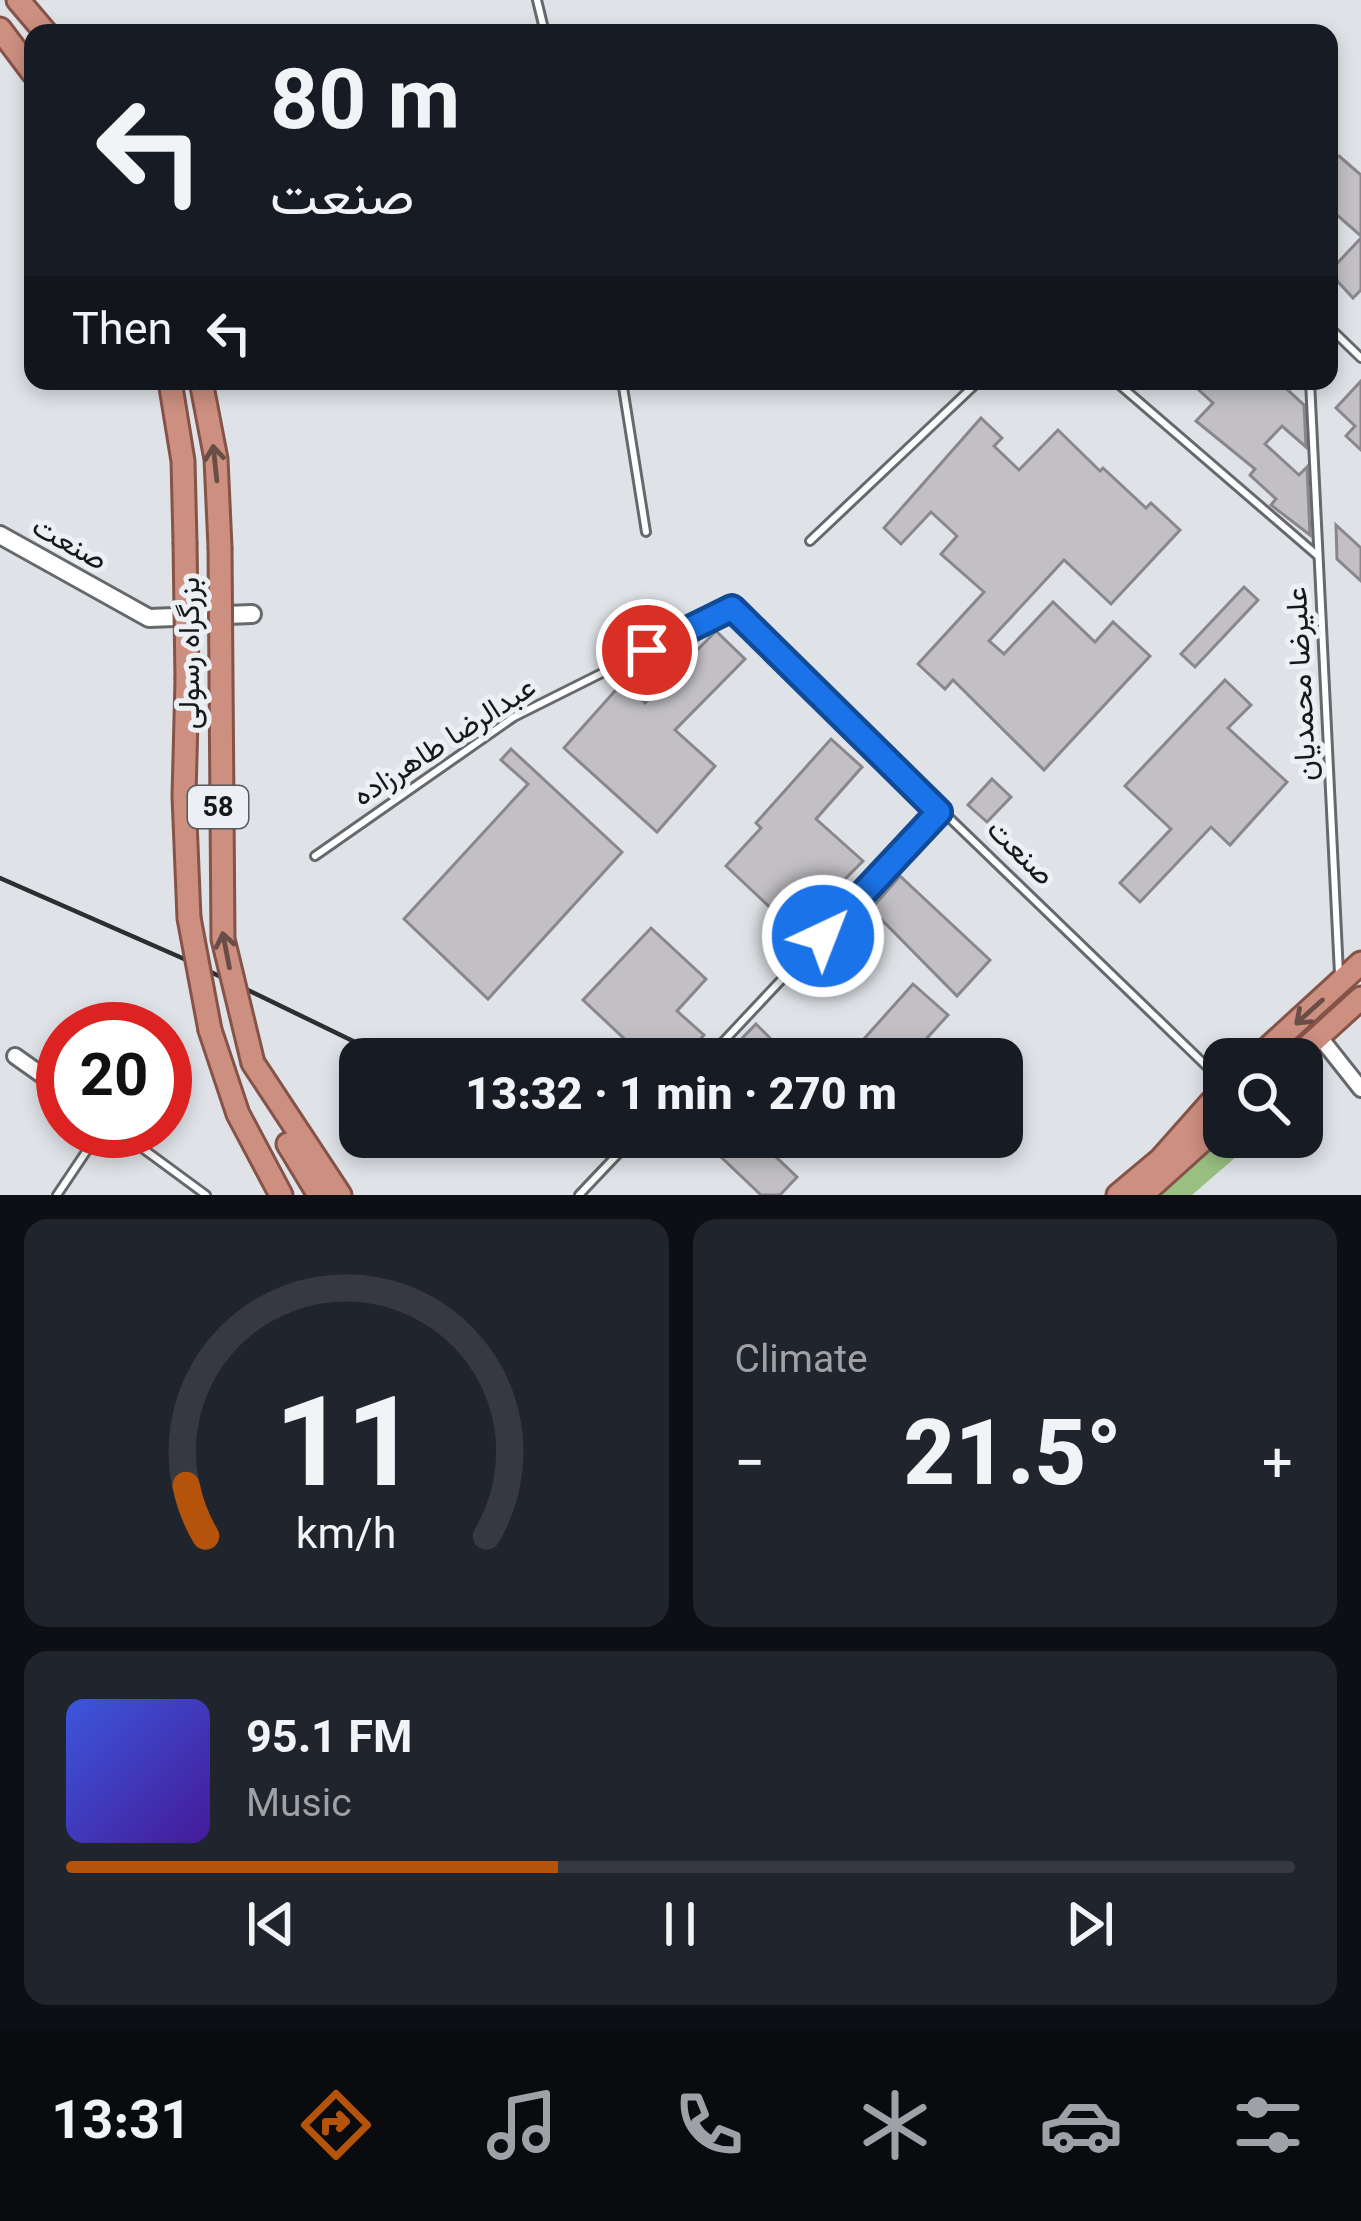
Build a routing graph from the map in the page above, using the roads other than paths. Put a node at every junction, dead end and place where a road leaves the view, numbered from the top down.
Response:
1 (18, 0) edge
2 (38, 24) edge
3 (0, 29) edge
4 (24, 61) edge
5 (1338, 336) edge
6 (1361, 358) edge
7 (171, 390) edge
8 (203, 390) edge
9 (623, 390) edge
10 (969, 390) edge
11 (1125, 390) edge
12 (1310, 390) edge
13 (646, 532) dead end
14 (0, 535) edge
15 (810, 541) dead end
16 (1318, 556) junction
17 (732, 608) joint
18 (252, 614) dead end
19 (939, 812) junction
20 (315, 856) dead end
21 (1361, 963) edge
22 (1340, 984) junction
23 (1361, 998) edge
24 (1319, 1036) joint
25 (727, 1038) edge
26 (1280, 1038) edge
27 (15, 1056) dead end
28 (253, 1064) junction
29 (1203, 1065) edge
30 (36, 1071) edge
31 (1361, 1089) edge
32 (1203, 1113) edge
33 (238, 1114) junction
34 (1203, 1139) edge
35 (82, 1158) edge
36 (156, 1158) edge
37 (614, 1158) edge
38 (1152, 1182) edge
39 (57, 1195) edge
40 (206, 1195) edge
41 (266, 1195) edge
42 (280, 1195) edge
43 (319, 1195) edge
44 (340, 1195) edge
45 (579, 1195) edge
46 (1105, 1195) edge
47 (1118, 1195) edge

1 - 2 highway
3 - 4 highway
5 - 6 lane
7 - 33 highway, بزرگراه رسولی / 58, bridge
28 -> 8 highway, بزرگراه رسولی / 58, bridge
9 - 13 lane
10 - 15 lane
11 - 16 lane
12 - 16 lane, علیرضا محمدیان
14 - 18 street, صنعت
16 - 22 lane, علیرضا محمدیان
17 - 19 lane, صنعت
17 - 20 lane, عبدالرضا طاهرزاده
19 - 25 lane
19 - 29 lane, صنعت
21 - 22 highway
22 -> 26 highway
23 - 24 highway
24 - 31 street
27 - 30 street
28 - 43 highway, بزرگراه رسولی / 58
28 - 44 highway
32 - 38 highway
33 - 41 highway
33 - 42 highway, بزرگراه رسولی / 58
34 - 38 highway
35 - 39 lane
36 - 40 lane
37 - 45 lane
38 - 46 highway
38 - 47 highway

